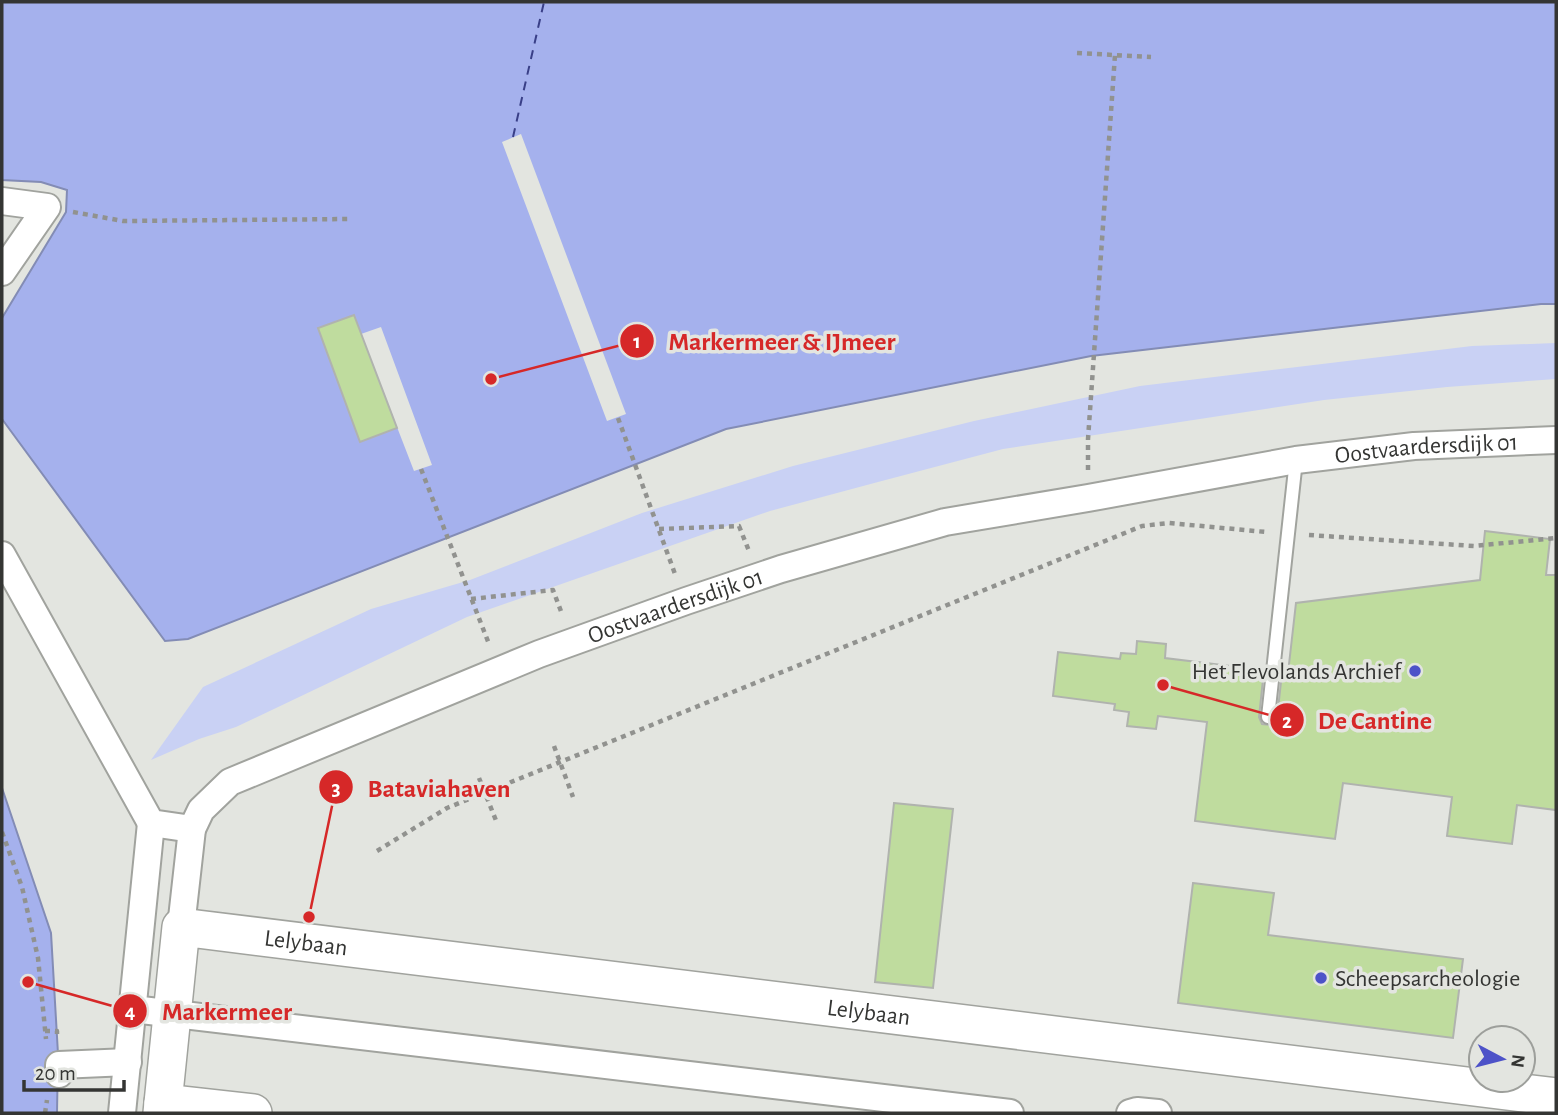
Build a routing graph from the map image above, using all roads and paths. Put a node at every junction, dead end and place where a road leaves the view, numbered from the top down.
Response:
1 (1077, 52) dead end
2 (1115, 55) junction
3 (1151, 57) dead end
4 (2, 201) edge
5 (47, 207) junction
6 (351, 219) dead end
7 (2, 272) edge
8 (618, 418) dead end
9 (1088, 439) dead end
10 (1556, 440) edge
11 (1296, 460) junction
12 (421, 469) dead end
13 (659, 529) junction
14 (1288, 534) junction
15 (1556, 538) edge
16 (667, 553) dead end
17 (2, 555) edge
18 (760, 576) junction
19 (471, 599) junction
20 (480, 622) dead end
21 (573, 642) junction
22 (1268, 717) dead end
23 (554, 746) dead end
24 (560, 762) junction
25 (479, 778) dead end
26 (484, 793) junction
27 (573, 797) dead end
28 (152, 823) junction
29 (497, 823) dead end
30 (192, 829) junction
31 (2, 832) edge
32 (377, 850) dead end
33 (181, 928) junction
34 (133, 1009) junction
35 (172, 1012) junction
36 (53, 1057) junction
37 (128, 1062) junction
38 (1556, 1097) edge
39 (162, 1108) edge
40 (45, 1113) edge
41 (122, 1113) edge
42 (253, 1113) edge
43 (1010, 1113) edge
44 (1130, 1113) edge
45 (1158, 1113) edge

1 - 2 path
2 - 3 path
2 - 9 path
4 - 5 street
5 - 6 path
5 - 7 street
8 - 13 path
10 - 11 street, Oostvaardersdijk 01
11 - 14 lane
11 - 18 street, Oostvaardersdijk 01
12 - 19 path
13 - 16 path
13 - 18 path
14 - 15 path
14 - 22 lane
14 - 24 path
17 - 28 street
18 - 21 street, Oostvaardersdijk 01
19 - 20 path
19 - 21 path
21 - 30 street, Oostvaardersdijk 01
23 - 24 path
24 - 26 path
24 - 27 path
25 - 26 path
26 - 29 path
26 - 32 path
28 - 30 street
28 - 34 street
30 - 33 street, Oostvaardersdijk 01
31 - 36 path
33 - 35 street
33 - 38 street, Lelybaan
34 - 35 street
34 - 37 street
35 - 39 street
35 - 43 street
36 - 37 street
36 - 40 path
37 - 41 street
39 - 42 street
44 - 45 street

